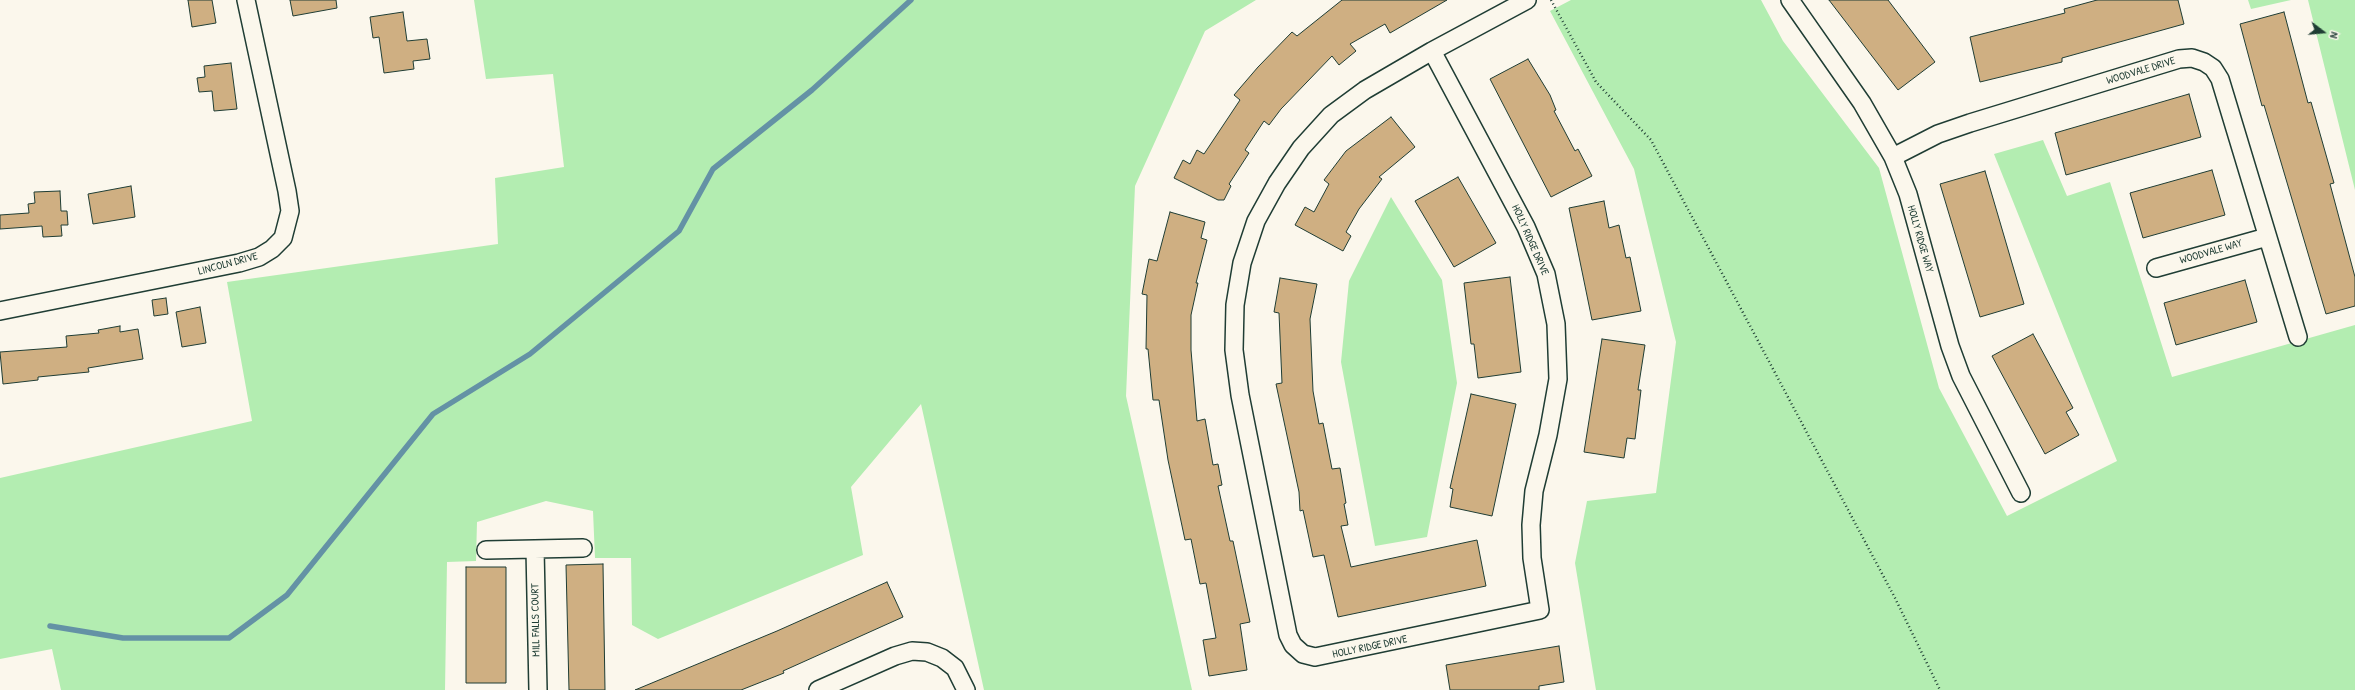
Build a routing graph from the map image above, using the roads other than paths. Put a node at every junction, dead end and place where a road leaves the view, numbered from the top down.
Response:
1 (246, 0) edge
2 (1527, 0) edge
3 (1790, 0) edge
4 (1432, 51) junction
5 (1893, 157) junction
6 (2267, 237) junction
7 (2156, 268) dead end
8 (0, 311) edge
9 (2298, 337) dead end
10 (2021, 493) dead end
11 (583, 548) dead end
12 (535, 549) junction
13 (486, 550) dead end
14 (538, 690) edge
15 (818, 690) edge
16 (966, 690) edge

1 - 8 street, LINCOLN DRIVE
2 - 4 street, HOLLY RIDGE DRIVE
3 - 5 street, HOLLY RIDGE WAY
4 - 4 street, HOLLY RIDGE DRIVE
5 - 6 street, WOODVALE DRIVE
5 - 10 street, HOLLY RIDGE WAY
6 - 7 street, WOODVALE WAY
6 - 9 street, WOODVALE DRIVE
11 - 12 street
12 - 13 street
12 - 14 street, MILL FALLS COURT
15 - 16 street

